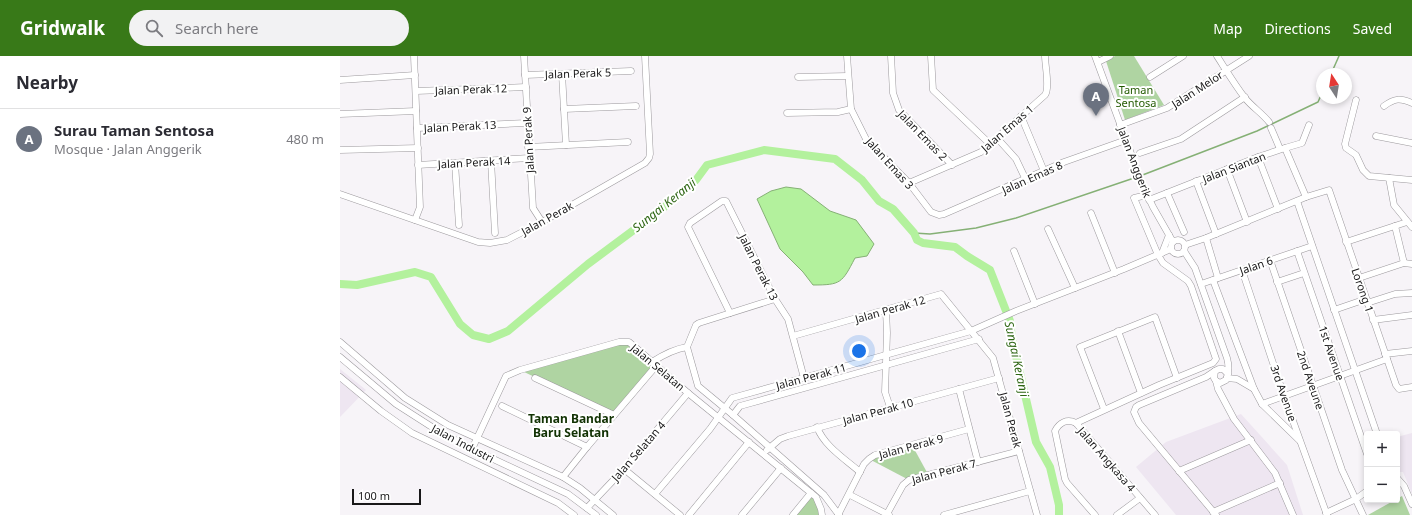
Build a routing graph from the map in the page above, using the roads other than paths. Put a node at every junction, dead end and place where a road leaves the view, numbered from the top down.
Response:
1 (414, 56) edge
2 (524, 56) edge
3 (645, 56) edge
4 (847, 56) edge
5 (891, 56) edge
6 (931, 56) edge
7 (1045, 56) edge
8 (1109, 56) edge
9 (1183, 56) edge
10 (1218, 56) edge
11 (1249, 56) edge
12 (1096, 59) edge
13 (1226, 70) junction
14 (631, 71) dead end
15 (562, 74) junction
16 (415, 75) junction
17 (525, 75) junction
18 (848, 76) junction
19 (798, 77) dead end
20 (1150, 77) dead end
21 (340, 80) edge
22 (526, 87) junction
23 (416, 91) junction
24 (1245, 97) junction
25 (1356, 100) dead end
26 (1412, 103) edge
27 (636, 106) dead end
28 (1384, 106) dead end
29 (564, 109) junction
30 (851, 109) junction
31 (416, 111) junction
32 (787, 113) dead end
33 (340, 114) edge
34 (1021, 116) junction
35 (527, 123) junction
36 (1120, 125) junction
37 (1309, 125) dead end
38 (417, 128) junction
39 (1376, 136) dead end
40 (997, 138) junction
41 (1126, 140) junction
42 (628, 142) dead end
43 (1412, 143) edge
44 (990, 144) junction
45 (566, 145) junction
46 (528, 147) junction
47 (418, 148) junction
48 (1283, 148) junction
49 (340, 150) edge
50 (1140, 153) dead end
51 (1258, 157) junction
52 (529, 158) junction
53 (491, 161) junction
54 (455, 163) junction
55 (418, 165) junction
56 (952, 165) junction
57 (1228, 169) junction
58 (1044, 171) junction
59 (1389, 178) junction
60 (1026, 180) junction
61 (1412, 180) edge
62 (1196, 181) junction
63 (909, 183) junction
64 (1167, 193) junction
65 (340, 194) edge
66 (1148, 197) junction
67 (1306, 197) junction
68 (1297, 201) junction
69 (1278, 209) junction
70 (1091, 213) dead end
71 (939, 215) joint
72 (414, 220) junction
73 (542, 222) junction
74 (1248, 222) junction
75 (1407, 222) junction
76 (459, 225) dead end
77 (1395, 226) junction
78 (1412, 227) edge
79 (1048, 229) dead end
80 (1184, 232) dead end
81 (495, 233) dead end
82 (1216, 234) junction
83 (1169, 235) junction
84 (1206, 238) junction
85 (1173, 242) junction
86 (1346, 242) junction
87 (1312, 246) junction
88 (1184, 248) junction
89 (1171, 249) junction
90 (1014, 251) dead end
91 (1297, 251) junction
92 (1160, 254) junction
93 (1270, 260) junction
94 (1404, 263) junction
95 (1412, 264) edge
96 (1242, 270) junction
97 (1115, 273) junction
98 (1304, 273) junction
99 (1359, 278) junction
100 (1216, 279) junction
101 (1277, 282) junction
102 (1201, 284) junction
103 (1075, 288) junction
104 (1412, 293) edge
105 (774, 300) junction
106 (1367, 301) junction
107 (1035, 304) junction
108 (886, 310) junction
109 (1334, 310) junction
110 (730, 312) junction
111 (1412, 315) edge
112 (1212, 316) junction
113 (1202, 319) junction
114 (1373, 320) junction
115 (972, 331) junction
116 (1118, 331) junction
117 (793, 336) junction
118 (979, 340) junction
119 (340, 342) edge
120 (687, 347) junction
121 (1412, 350) edge
122 (1225, 353) junction
123 (886, 355) junction
124 (1386, 356) junction
125 (340, 357) edge
126 (654, 364) junction
127 (886, 365) junction
128 (1217, 370) junction
129 (1355, 370) junction
130 (1340, 376) junction
131 (340, 377) edge
132 (535, 378) dead end
133 (804, 378) junction
134 (999, 378) junction
135 (1177, 378) junction
136 (1199, 379) junction
137 (1222, 379) junction
138 (1313, 385) junction
139 (1412, 387) edge
140 (959, 389) junction
141 (1254, 389) junction
142 (688, 393) junction
143 (1140, 393) junction
144 (1284, 396) junction
145 (1262, 404) junction
146 (502, 406) dead end
147 (890, 407) junction
148 (724, 408) junction
149 (1104, 409) junction
150 (614, 415) junction
151 (733, 415) junction
152 (718, 417) junction
153 (1076, 423) junction
154 (817, 428) junction
155 (969, 429) junction
156 (1376, 431) edge
157 (477, 439) junction
158 (1251, 440) junction
159 (749, 442) junction
160 (1301, 442) junction
161 (1364, 445) edge
162 (587, 447) junction
163 (770, 447) junction
164 (472, 449) junction
165 (1019, 451) junction
166 (764, 454) junction
167 (978, 462) junction
168 (624, 468) junction
169 (781, 468) junction
170 (1179, 471) junction
171 (860, 472) junction
172 (563, 477) junction
173 (1400, 481) edge
174 (1280, 483) junction
175 (1030, 492) junction
176 (811, 493) junction
177 (1364, 493) edge
178 (655, 494) junction
179 (850, 495) junction
180 (1140, 498) junction
181 (1356, 499) junction
182 (595, 500) junction
183 (1412, 504) edge
184 (587, 508) junction
185 (1215, 513) edge
186 (888, 514) edge
187 (1326, 514) edge
188 (574, 515) edge
189 (596, 515) edge
190 (613, 515) edge
191 (680, 515) edge
192 (690, 515) edge
193 (742, 515) edge
194 (793, 515) edge
195 (822, 515) edge
196 (839, 515) edge
197 (944, 515) edge
198 (1037, 515) edge
199 (1095, 515) edge
200 (1117, 515) edge
201 (1155, 515) edge
202 (1293, 515) edge
203 (1362, 515) edge

1 - 16 street
2 - 17 street, Jalan Perak 9
3 - 73 street, Jalan Perak
4 - 18 street, Jalan Emas 3
5 - 56 street, Jalan Emas 2
6 - 44 street
7 - 34 street, Jalan Emas 1
8 - 12 street
9 - 20 street
10 - 13 street
11 - 13 street, Jalan Melor
12 - 36 street, Jalan Anggerik
13 - 24 street
13 - 36 street, Jalan Melor
14 - 15 street, Jalan Perak 5
15 - 17 street, Jalan Perak 5
15 - 29 street
16 - 21 street
16 - 23 street
17 - 22 street, Jalan Perak 9
18 - 19 street
18 - 30 street, Jalan Emas 3
22 - 23 street, Jalan Perak 12
22 - 35 street, Jalan Perak 9
23 - 31 street
24 - 48 street
24 - 50 street
25 - 59 street
26 - 28 street
27 - 29 street
29 - 45 street
30 - 32 street
30 - 63 street, Jalan Emas 3
31 - 33 street
31 - 38 street
34 - 40 street, Jalan Emas 1
34 - 58 street
35 - 38 street, Jalan Perak 13
35 - 46 street, Jalan Perak 9
36 - 41 street, Jalan Anggerik
37 - 48 street, Jalan Siantan
38 - 47 street
39 - 43 street
40 - 44 street, Jalan Emas 1
40 - 60 street
41 - 58 street, Jalan Emas 8
41 - 66 street, Jalan Anggerik
42 - 45 street
44 - 56 street, Jalan Emas 1
45 - 46 street
46 - 52 street, Jalan Perak 9
47 - 49 street
47 - 55 street
48 - 51 street, Jalan Siantan
48 - 67 street
51 - 57 street, Jalan Siantan
51 - 69 street
52 - 53 street, Jalan Perak 14
52 - 73 street, Jalan Perak 9
53 - 54 street, Jalan Perak 14
53 - 81 street
54 - 55 street, Jalan Perak 14
54 - 76 street
55 - 72 street
56 - 63 street, Jalan Emas 1
57 - 62 street, Jalan Siantan
57 - 74 street
58 - 60 street, Jalan Emas 8
59 - 61 street
59 - 75 street
60 - 71 street, Jalan Emas 8
62 - 64 street, Jalan Siantan
62 - 82 street
63 - 71 street, Jalan Emas 3
64 - 66 street, Jalan Siantan
64 - 80 street
65 - 72 street, Jalan Perak
66 - 83 street, Jalan Anggerik
66 - 92 street, Jalan Siantan
67 - 68 street
67 - 86 street, Lorong 1
68 - 69 street
68 - 87 street
69 - 74 street
70 - 97 street
72 - 73 street, Jalan Perak
74 - 82 street
75 - 77 street
75 - 78 street
77 - 86 street
77 - 94 street
79 - 103 street
82 - 84 street
83 - 85 street, Jalan Anggerik
83 - 92 street
84 - 88 street
84 - 100 street
85 - 88 street
85 - 89 street
86 - 99 street, Lorong 1
87 - 91 street, Jalan 6
87 - 109 street
88 - 89 street
88 - 102 street
89 - 92 street, Jalan Perak 11
90 - 107 street
91 - 93 street, Jalan 6
91 - 98 street, 1st Avenue
92 - 97 street, Jalan Perak 11
92 - 113 street
93 - 96 street, Jalan 6
93 - 101 street, 2nd Aveune
94 - 95 street
94 - 99 street
96 - 100 street, Jalan 6
96 - 144 street, 3rd Avenue
97 - 103 street, Jalan Perak 11
98 - 101 street
98 - 130 street, 1st Avenue
99 - 106 street, Lorong 1
100 - 102 street, Jalan 6
100 - 141 street
101 - 138 street, 2nd Aveune
102 - 112 street
103 - 107 street, Jalan Perak 11
104 - 106 street
105 - 110 street
105 - 110 street, Jalan Perak 13
105 - 117 street, Jalan Perak 13
106 - 109 street
106 - 114 street, Lorong 1
107 - 115 street, Jalan Perak 11
108 - 115 street, Jalan Perak 12
108 - 117 street, Jalan Perak 12
108 - 123 street
109 - 129 street
110 - 120 street
111 - 114 street
112 - 113 street
112 - 122 street
113 - 135 street
114 - 124 street, Lorong 1
115 - 118 street, Jalan Perak
115 - 123 street, Jalan Perak 11
116 - 135 street
116 - 143 street
116 - 149 street
117 - 133 street, Jalan Perak 13
118 - 127 street, Jalan Perak 11
118 - 134 street, Jalan Perak
119 - 157 street
120 - 126 street
120 - 148 street
121 - 124 street
122 - 128 street
122 - 137 street
123 - 127 street
123 - 133 street, Jalan Perak 11
124 - 129 street
124 - 139 street, Lorong 1
125 - 164 street, Jalan Industri
126 - 142 street, Jalan Selatan
126 - 150 street
126 - 157 street, Jalan Selatan
127 - 147 street
127 - 151 street, Jalan Perak 11
128 - 136 street
128 - 137 street
128 - 137 street
129 - 130 street
129 - 156 street
130 - 138 street
130 - 161 street, 1st Avenue
131 - 188 street, Jalan Industri
132 - 150 street
133 - 148 street, Jalan Perak 11
134 - 140 street, Jalan Perak 10
134 - 165 street, Jalan Perak
135 - 143 street
136 - 137 street
136 - 170 street
137 - 141 street
137 - 158 street
138 - 144 street
138 - 181 street, 2nd Aveune
140 - 147 street, Jalan Perak 10
140 - 155 street
141 - 145 street
142 - 152 street, Jalan Selatan
142 - 168 street, Jalan Selatan 4
143 - 149 street
144 - 145 street
144 - 160 street, 3rd Avenue
145 - 160 street
146 - 162 street
147 - 154 street, Jalan Perak 10
148 - 151 street
148 - 152 street, Jalan Perak 11
149 - 153 street
150 - 162 street
151 - 163 street
152 - 159 street, Jalan Selatan
152 - 178 street, Jalan Perak 11
153 - 180 street, Jalan Angkasa 4
153 - 199 street, Jalan Angkasa 4
154 - 163 street, Jalan Perak 10
154 - 171 street
155 - 167 street
155 - 171 street, Jalan Perak 9
157 - 164 street, Jalan Selatan
157 - 172 street
158 - 170 street
158 - 174 street
159 - 166 street, Jalan Selatan
159 - 192 street
160 - 187 street, 3rd Avenue
162 - 172 street
163 - 166 street, Jalan Perak 10
163 - 196 street
164 - 184 street, Jalan Industri
165 - 167 street, Jalan Perak 7
165 - 175 street, Jalan Perak
166 - 169 street, Jalan Selatan
167 - 186 street, Jalan Perak 7
168 - 178 street
168 - 182 street, Jalan Selatan 4
169 - 176 street, Jalan Selatan
169 - 193 street
170 - 185 street
171 - 179 street, Jalan Perak 9
172 - 182 street
173 - 183 street
174 - 185 street
174 - 202 street
175 - 197 street
175 - 198 street, Jalan Perak
176 - 194 street
176 - 195 street, Jalan Selatan
177 - 181 street
178 - 191 street
179 - 186 street
179 - 196 street, Jalan Perak 9
180 - 200 street
180 - 201 street, Jalan Angkasa 4
181 - 187 street
181 - 203 street, 2nd Aveune
182 - 184 street, Jalan Selatan 4
182 - 190 street
184 - 189 street, Jalan Industri

